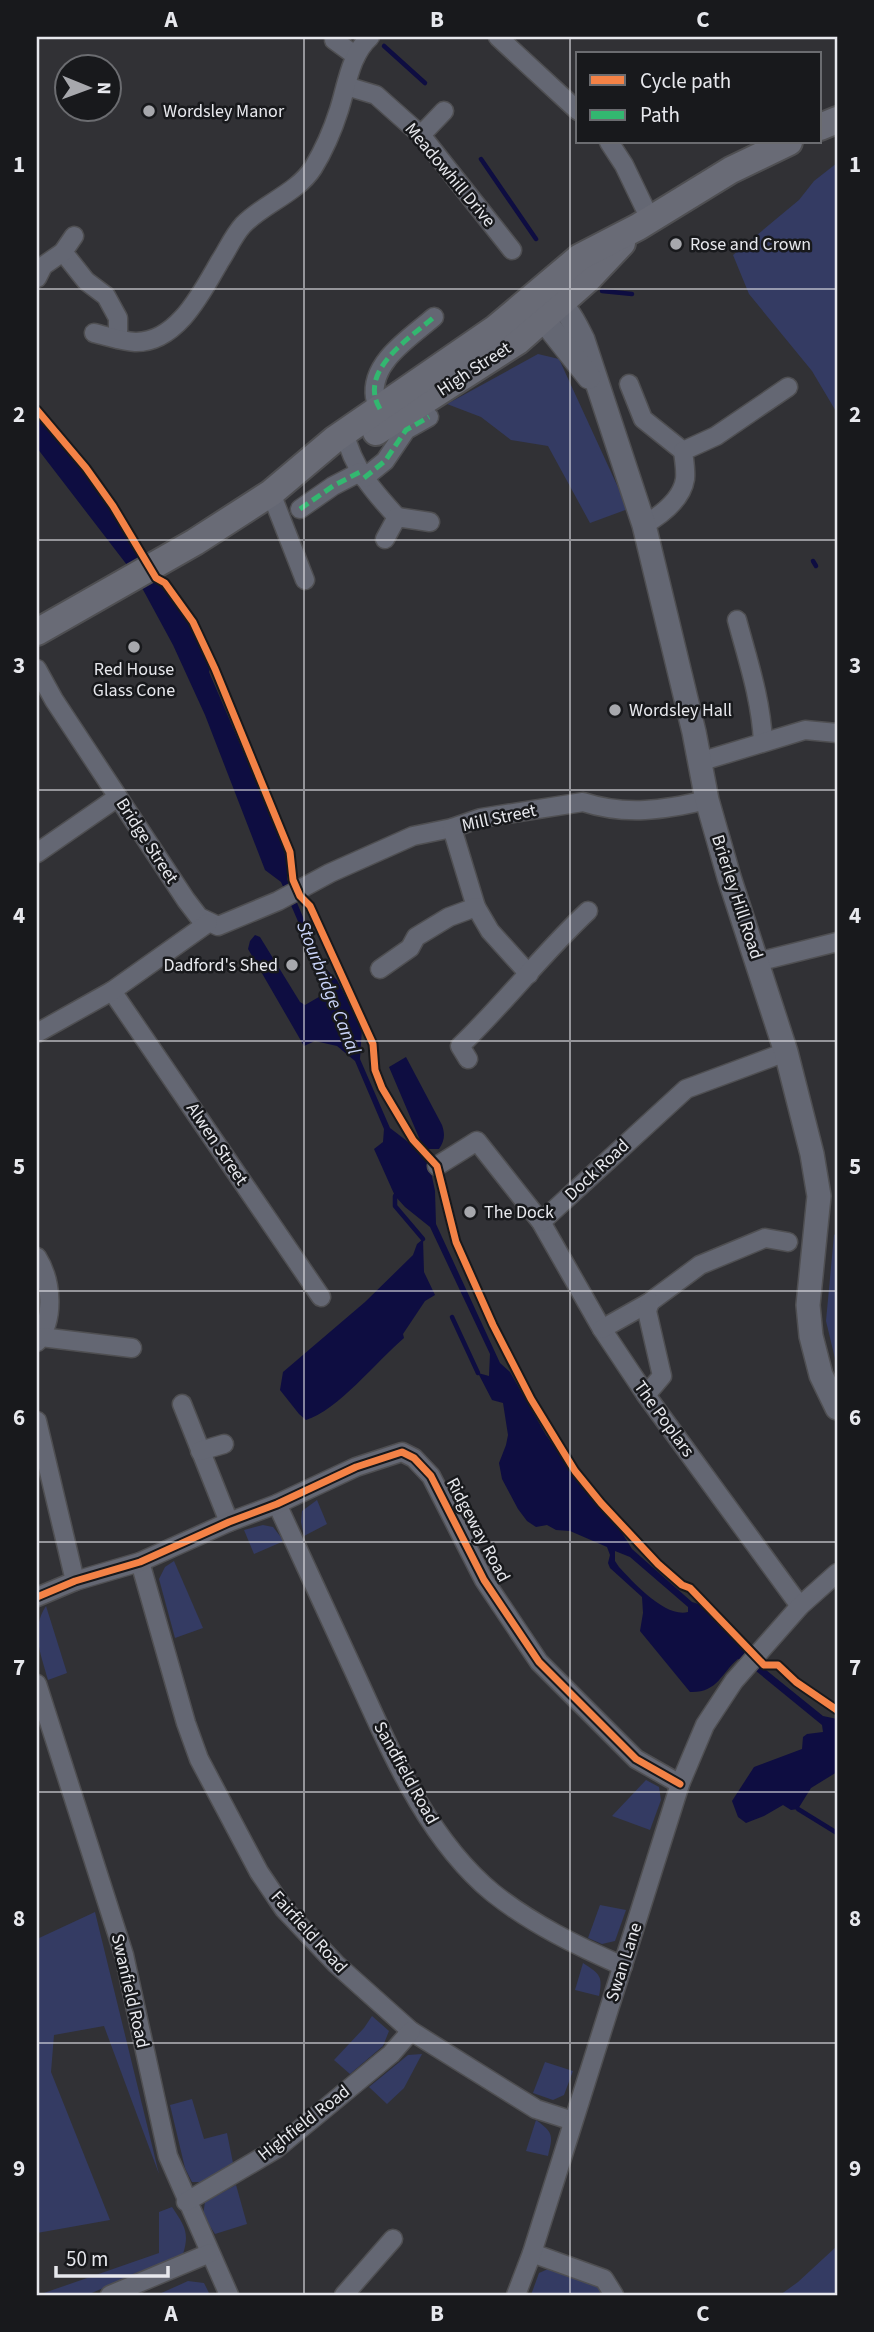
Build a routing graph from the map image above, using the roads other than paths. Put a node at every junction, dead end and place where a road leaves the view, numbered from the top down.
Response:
1 (370, 37) edge
2 (498, 37) edge
3 (334, 40) dead end
4 (356, 56) junction
5 (346, 86) junction
6 (576, 109) edge
7 (444, 111) dead end
8 (421, 135) junction
9 (610, 144) edge
10 (785, 144) edge
11 (644, 223) junction
12 (74, 236) dead end
13 (512, 250) dead end
14 (63, 252) junction
15 (37, 278) edge
16 (113, 286) dead end
17 (537, 293) junction
18 (114, 311) junction
19 (552, 311) junction
20 (434, 317) dead end
21 (94, 333) dead end
22 (118, 339) junction
23 (629, 384) dead end
24 (788, 387) dead end
25 (425, 410) junction
26 (382, 418) junction
27 (683, 451) junction
28 (355, 458) junction
29 (279, 487) junction
30 (638, 501) junction
31 (672, 502) junction
32 (300, 509) dead end
33 (397, 517) junction
34 (430, 522) dead end
35 (645, 525) junction
36 (385, 540) dead end
37 (305, 580) dead end
38 (737, 620) dead end
39 (37, 632) edge
40 (37, 668) edge
41 (837, 733) edge
42 (763, 742) junction
43 (699, 762) junction
44 (118, 797) junction
45 (707, 800) junction
46 (452, 828) junction
47 (37, 853) edge
48 (477, 907) junction
49 (589, 911) dead end
50 (208, 923) junction
51 (837, 942) edge
52 (757, 962) junction
53 (380, 969) dead end
54 (529, 974) junction
55 (112, 991) junction
56 (37, 1033) edge
57 (786, 1052) junction
58 (468, 1059) dead end
59 (437, 1166) dead end
60 (541, 1222) junction
61 (788, 1242) dead end
62 (37, 1257) edge
63 (321, 1297) dead end
64 (650, 1302) junction
65 (602, 1329) junction
66 (39, 1340) edge
67 (132, 1348) dead end
68 (646, 1395) junction
69 (181, 1404) dead end
70 (837, 1408) edge
71 (37, 1421) edge
72 (224, 1444) dead end
73 (200, 1451) junction
74 (277, 1504) junction
75 (229, 1522) junction
76 (140, 1562) junction
77 (837, 1573) edge
78 (75, 1581) junction
79 (37, 1597) edge
80 (800, 1606) junction
81 (37, 1684) edge
82 (680, 1784) junction
83 (622, 1966) junction
84 (411, 2031) junction
85 (573, 2121) junction
86 (186, 2202) junction
87 (393, 2239) dead end
88 (532, 2252) junction
89 (210, 2253) junction
90 (110, 2295) edge
91 (229, 2295) edge
92 (344, 2295) edge
93 (516, 2295) edge
94 (614, 2295) edge

1 - 4 street
2 - 6 street
3 - 4 street
4 - 5 street
5 - 8 street, Meadowhill Drive
5 - 22 street
7 - 8 street
8 - 13 street, Meadowhill Drive
9 - 11 street
10 - 11 highway, High Street
11 - 17 highway, High Street
11 - 19 highway, High Street
12 - 14 street
14 - 15 street
14 - 18 street
16 - 18 street
17 - 19 main road
17 - 26 highway, High Street
18 - 22 street
19 - 25 highway, High Street
19 - 30 main road, Brierley Hill Road
20 - 26 street
21 - 22 street
23 - 27 street
24 - 27 street
25 - 26 highway, High Street
25 - 28 street
26 - 28 highway, High Street
27 - 31 street
28 - 29 highway, High Street
28 - 29 highway, High Street
28 - 32 street
28 - 33 street
29 - 37 street
29 - 39 highway, High Street
30 - 31 street
30 - 35 main road, Brierley Hill Road
31 - 35 street
33 - 34 street
33 - 36 street
35 - 43 main road, Brierley Hill Road
38 - 42 street
40 - 44 street, Bridge Street
41 - 42 street
42 - 43 street
43 - 45 main road, Brierley Hill Road
44 - 47 street
44 - 50 street, Bridge Street
45 - 46 street, Mill Street
45 - 52 main road, Brierley Hill Road
46 - 48 street
46 - 50 street, Mill Street
48 - 53 street
48 - 54 street
49 - 54 street
50 - 55 street
51 - 52 street
52 - 57 main road, Brierley Hill Road
54 - 58 street
55 - 56 street
55 - 63 street, Alwen Street
57 - 60 street, Dock Road
57 - 70 main road, Brierley Hill Road
59 - 60 street
60 - 65 street, The Poplars
61 - 64 street
62 - 66 street
64 - 65 street
64 - 68 street
65 - 68 street, The Poplars
66 - 67 street
68 - 80 street, The Poplars
69 - 73 street
71 - 78 street
72 - 73 street
73 - 75 street
74 - 75 street, Ridgeway Road
74 - 82 street, Ridgeway Road
74 - 83 street, Sandfield Road
75 - 76 street, Ridgeway Road
76 - 78 street, Ridgeway Road
76 - 84 street, Fairfield Road
77 - 80 street
78 - 79 street, Ridgeway Road
80 - 82 street, Swan Lane
81 - 86 street, Swanfield Road
82 - 83 street, Swan Lane
83 - 85 street, Swan Lane
84 - 85 street, Fairfield Road
84 - 86 street, Highfield Road
85 - 88 street, Swan Lane
86 - 89 street, Swanfield Road
87 - 92 street
88 - 93 street, Swan Lane
88 - 94 street
89 - 90 street
89 - 91 street, Swanfield Road

